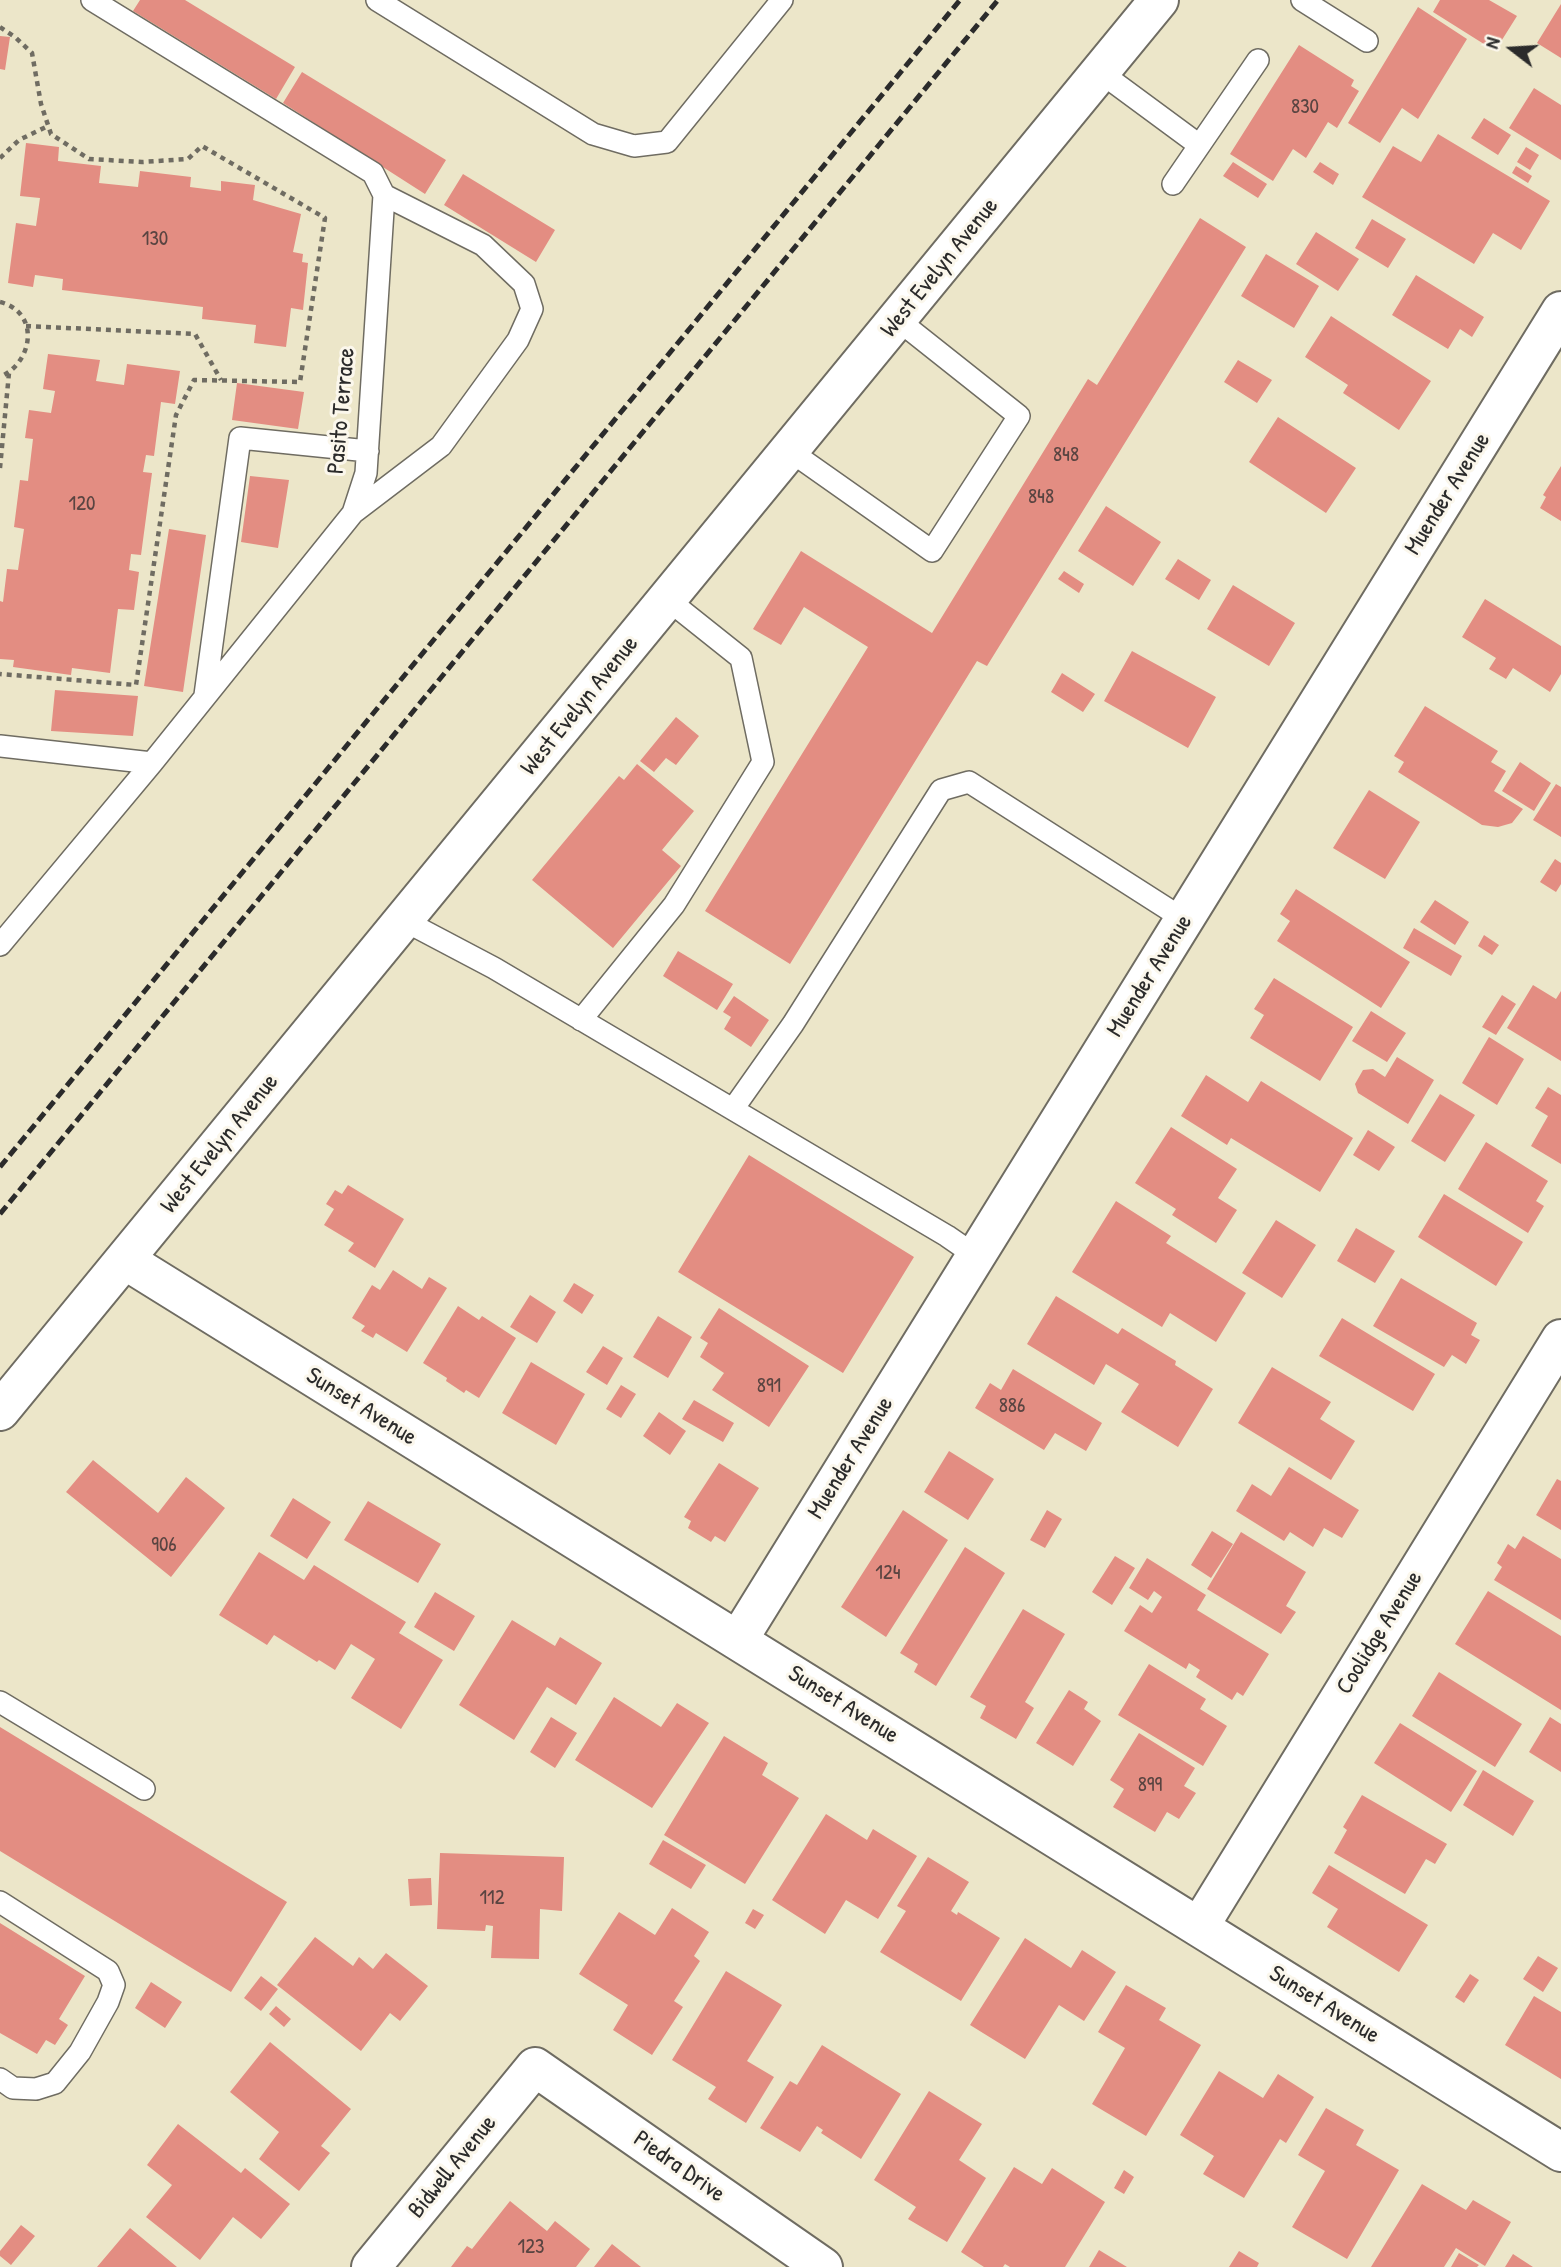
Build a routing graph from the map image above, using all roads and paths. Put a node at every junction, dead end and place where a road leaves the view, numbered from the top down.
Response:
1 (92, 0) edge
2 (377, 0) edge
3 (782, 0) edge
4 (1159, 0) edge
5 (1302, 0) edge
6 (1325, 6) edge
7 (0, 27) edge
8 (1367, 41) dead end
9 (1258, 60) dead end
10 (1100, 72) junction
11 (48, 125) junction
12 (1199, 145) junction
13 (0, 158) edge
14 (1173, 184) dead end
15 (384, 195) junction
16 (0, 302) edge
17 (1561, 311) edge
18 (898, 320) junction
19 (26, 326) junction
20 (9, 373) junction
21 (0, 377) edge
22 (222, 380) junction
23 (368, 451) junction
24 (790, 451) junction
25 (0, 468) edge
26 (353, 513) junction
27 (667, 599) junction
28 (0, 674) edge
29 (205, 697) junction
30 (0, 746) edge
31 (152, 763) junction
32 (403, 920) junction
33 (1185, 920) junction
34 (0, 944) edge
35 (582, 1020) junction
36 (733, 1109) junction
37 (976, 1256) junction
38 (125, 1260) junction
39 (1561, 1339) edge
40 (0, 1411) edge
41 (738, 1640) junction
42 (0, 1702) edge
43 (144, 1789) dead end
44 (0, 1902) edge
45 (1199, 1927) junction
46 (535, 2067) joint
47 (0, 2079) edge
48 (1561, 2152) edge
49 (371, 2267) edge
50 (823, 2267) edge

1 - 15 lane
2 - 3 lane
4 - 10 street, West Evelyn Avenue
5 - 6 lane
6 - 8 lane
7 - 11 path
9 - 12 lane
10 - 12 lane
10 - 18 street, West Evelyn Avenue
11 - 13 path
11 - 22 path
12 - 14 lane
15 - 23 lane, Pasito Terrace
15 - 26 lane
16 - 19 path
17 - 33 street, Muender Avenue
18 - 24 street, West Evelyn Avenue
18 - 24 lane
19 - 20 path
19 - 22 path
20 - 21 path
20 - 25 path
22 - 28 path
23 - 26 lane, Pasito Terrace
23 - 29 lane
24 - 27 street, West Evelyn Avenue
26 - 29 lane, Pasito Terrace
27 - 32 street, West Evelyn Avenue
27 - 35 lane
29 - 31 lane, Pasito Terrace
30 - 31 lane
31 - 34 lane, Pasito Terrace
32 - 35 lane
32 - 38 street, West Evelyn Avenue
33 - 36 lane
33 - 37 street, Muender Avenue
35 - 36 lane
36 - 37 lane
37 - 41 street, Muender Avenue
38 - 40 street, West Evelyn Avenue
38 - 41 street, Sunset Avenue
39 - 45 street, Coolidge Avenue
41 - 45 street, Sunset Avenue
42 - 43 lane
44 - 47 lane
45 - 48 street, Sunset Avenue
46 - 49 street, Bidwell Avenue
46 - 50 street, Piedra Drive

